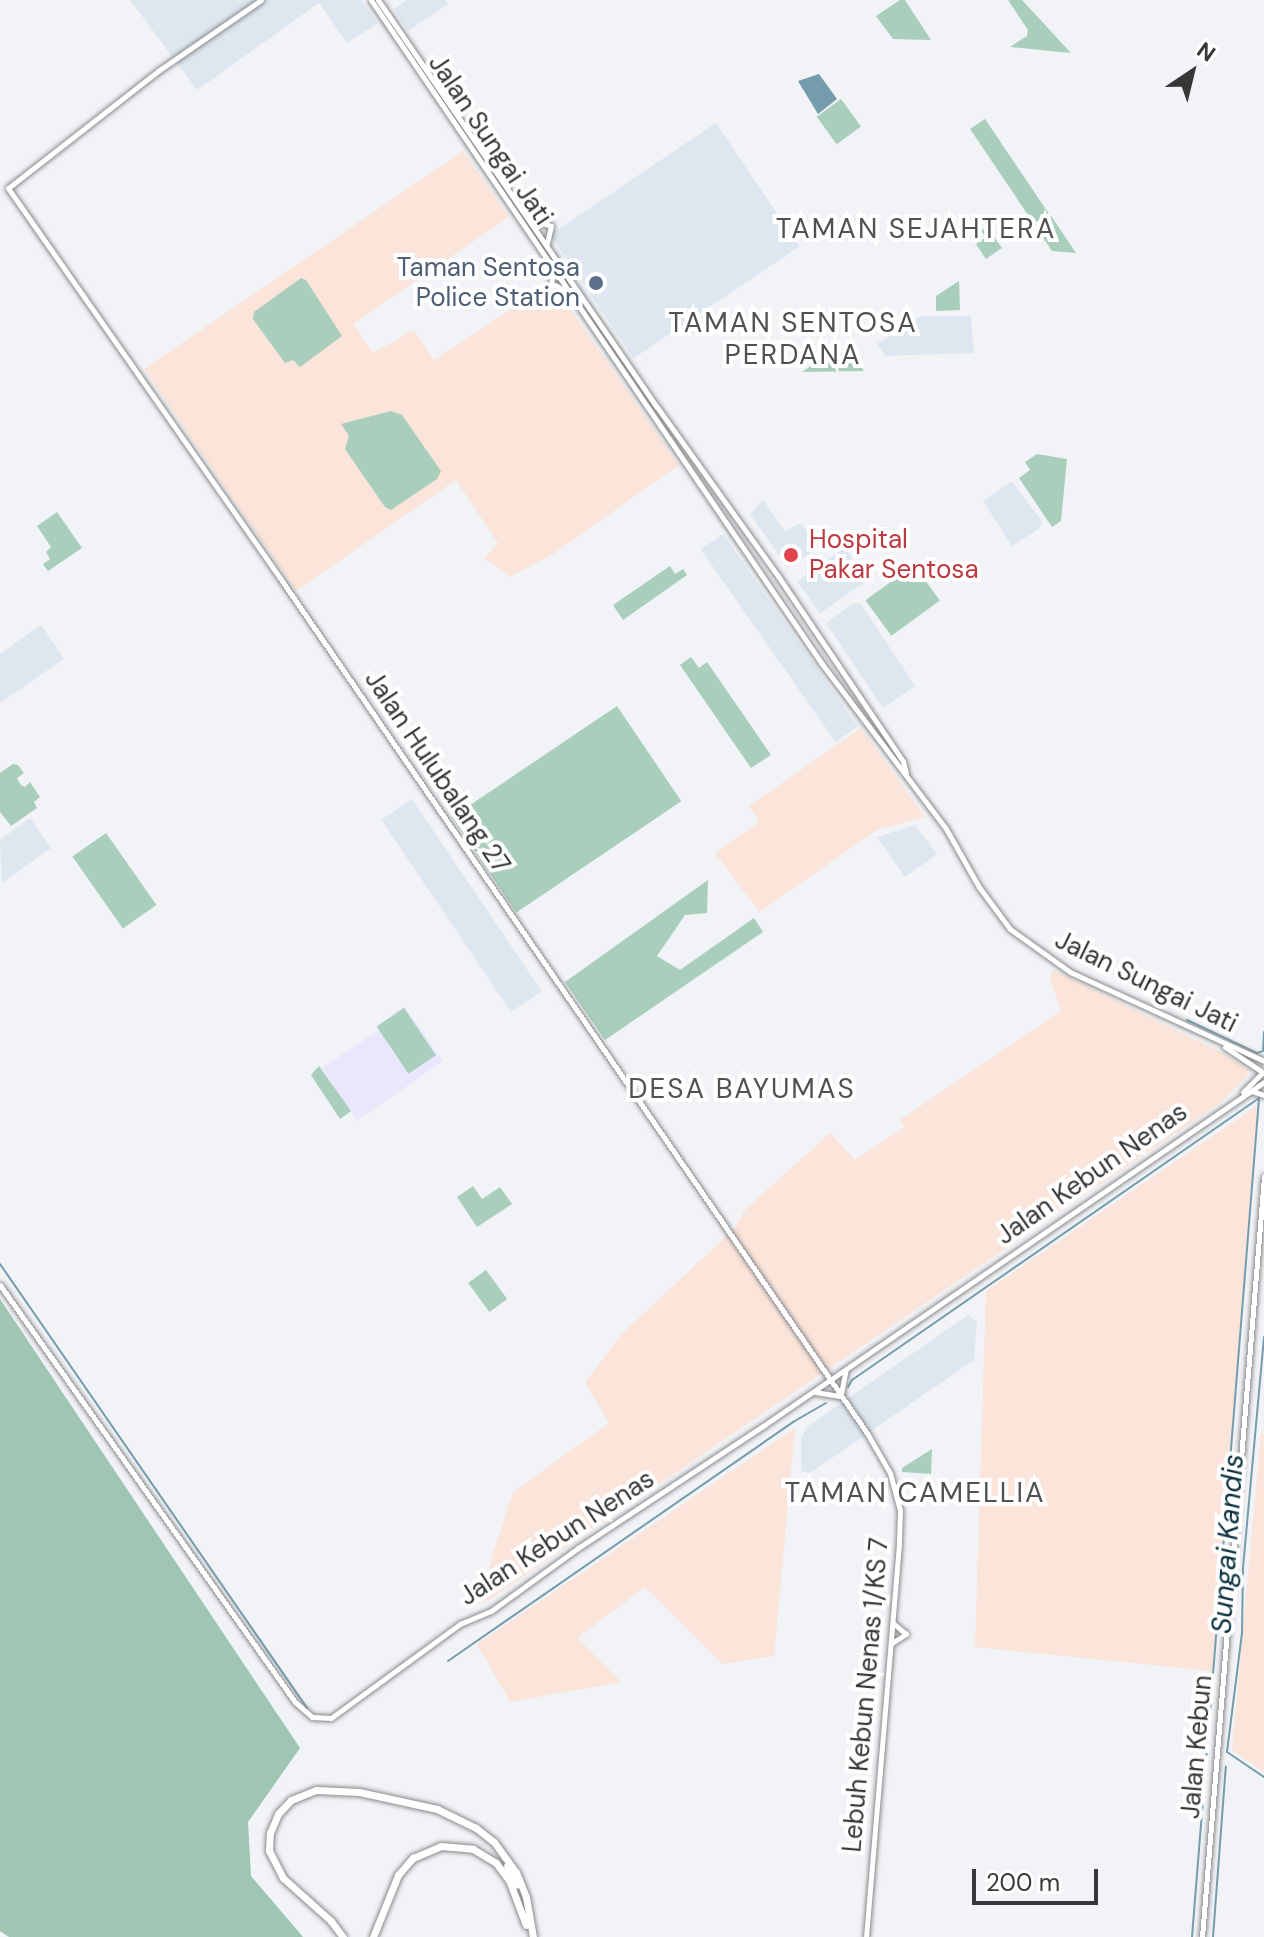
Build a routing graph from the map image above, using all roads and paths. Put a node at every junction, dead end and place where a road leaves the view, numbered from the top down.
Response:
1 (261, 0) edge
2 (371, 0) edge
3 (378, 0) edge
4 (529, 219) junction
5 (547, 244) junction
6 (552, 267) junction
7 (576, 301) junction
8 (787, 590) junction
9 (777, 597) junction
10 (834, 658) junction
11 (822, 664) junction
12 (907, 774) junction
13 (1215, 1039) junction
14 (1264, 1062) edge
15 (1263, 1076) edge
16 (1252, 1091) junction
17 (1264, 1095) edge
18 (1233, 1101) junction
19 (1264, 1177) edge
20 (0, 1285) edge
21 (847, 1368) junction
22 (829, 1380) junction
23 (811, 1393) junction
24 (839, 1394) junction
25 (892, 1621) junction
26 (891, 1643) junction
27 (507, 1866) dead end
28 (526, 1925) junction
29 (343, 1937) edge
30 (373, 1937) edge
31 (526, 1937) edge
32 (533, 1937) edge
33 (866, 1937) edge
34 (1202, 1937) edge

1 - 22 street, Jalan Hulubalang 27
2 - 6 street, Jalan Sungai Jati
3 - 4 street, Jalan Sungai Jati
4 - 5 street, Jalan Sungai Jati
4 - 5 street
5 - 8 street, Jalan Sungai Jati
6 - 7 street, Jalan Sungai Jati
6 - 7 street
7 - 9 street, Jalan Sungai Jati
8 - 9 street
8 - 10 street, Jalan Sungai Jati
9 - 11 street, Jalan Sungai Jati
10 - 11 street
10 - 12 street, Jalan Sungai Jati
11 - 12 street, Jalan Sungai Jati
12 - 13 street, Jalan Sungai Jati
13 - 14 street, Jalan Sungai Jati
13 - 15 street
14 - 15 street
15 - 16 street, Jalan Kebun Nenas
15 - 18 street
16 - 17 street
16 - 18 street, Jalan Kebun Nenas
18 - 21 street, Jalan Kebun Nenas
19 - 34 street, Jalan Kebun
20 - 23 street, Jalan Kebun Nenas
21 - 22 street, Jalan Kebun Nenas
21 - 24 street
22 - 23 street, Jalan Kebun Nenas
22 - 24 street, Lebuh Kebun Nenas 1/KS 7
23 - 24 street
24 - 25 street, Lebuh Kebun Nenas 1/KS 7
25 - 26 street, Lebuh Kebun Nenas 1/KS 7
25 - 26 street
26 - 33 street, Lebuh Kebun Nenas 1/KS 7
27 - 28 highway
28 - 30 highway
28 - 31 highway
29 - 32 highway

